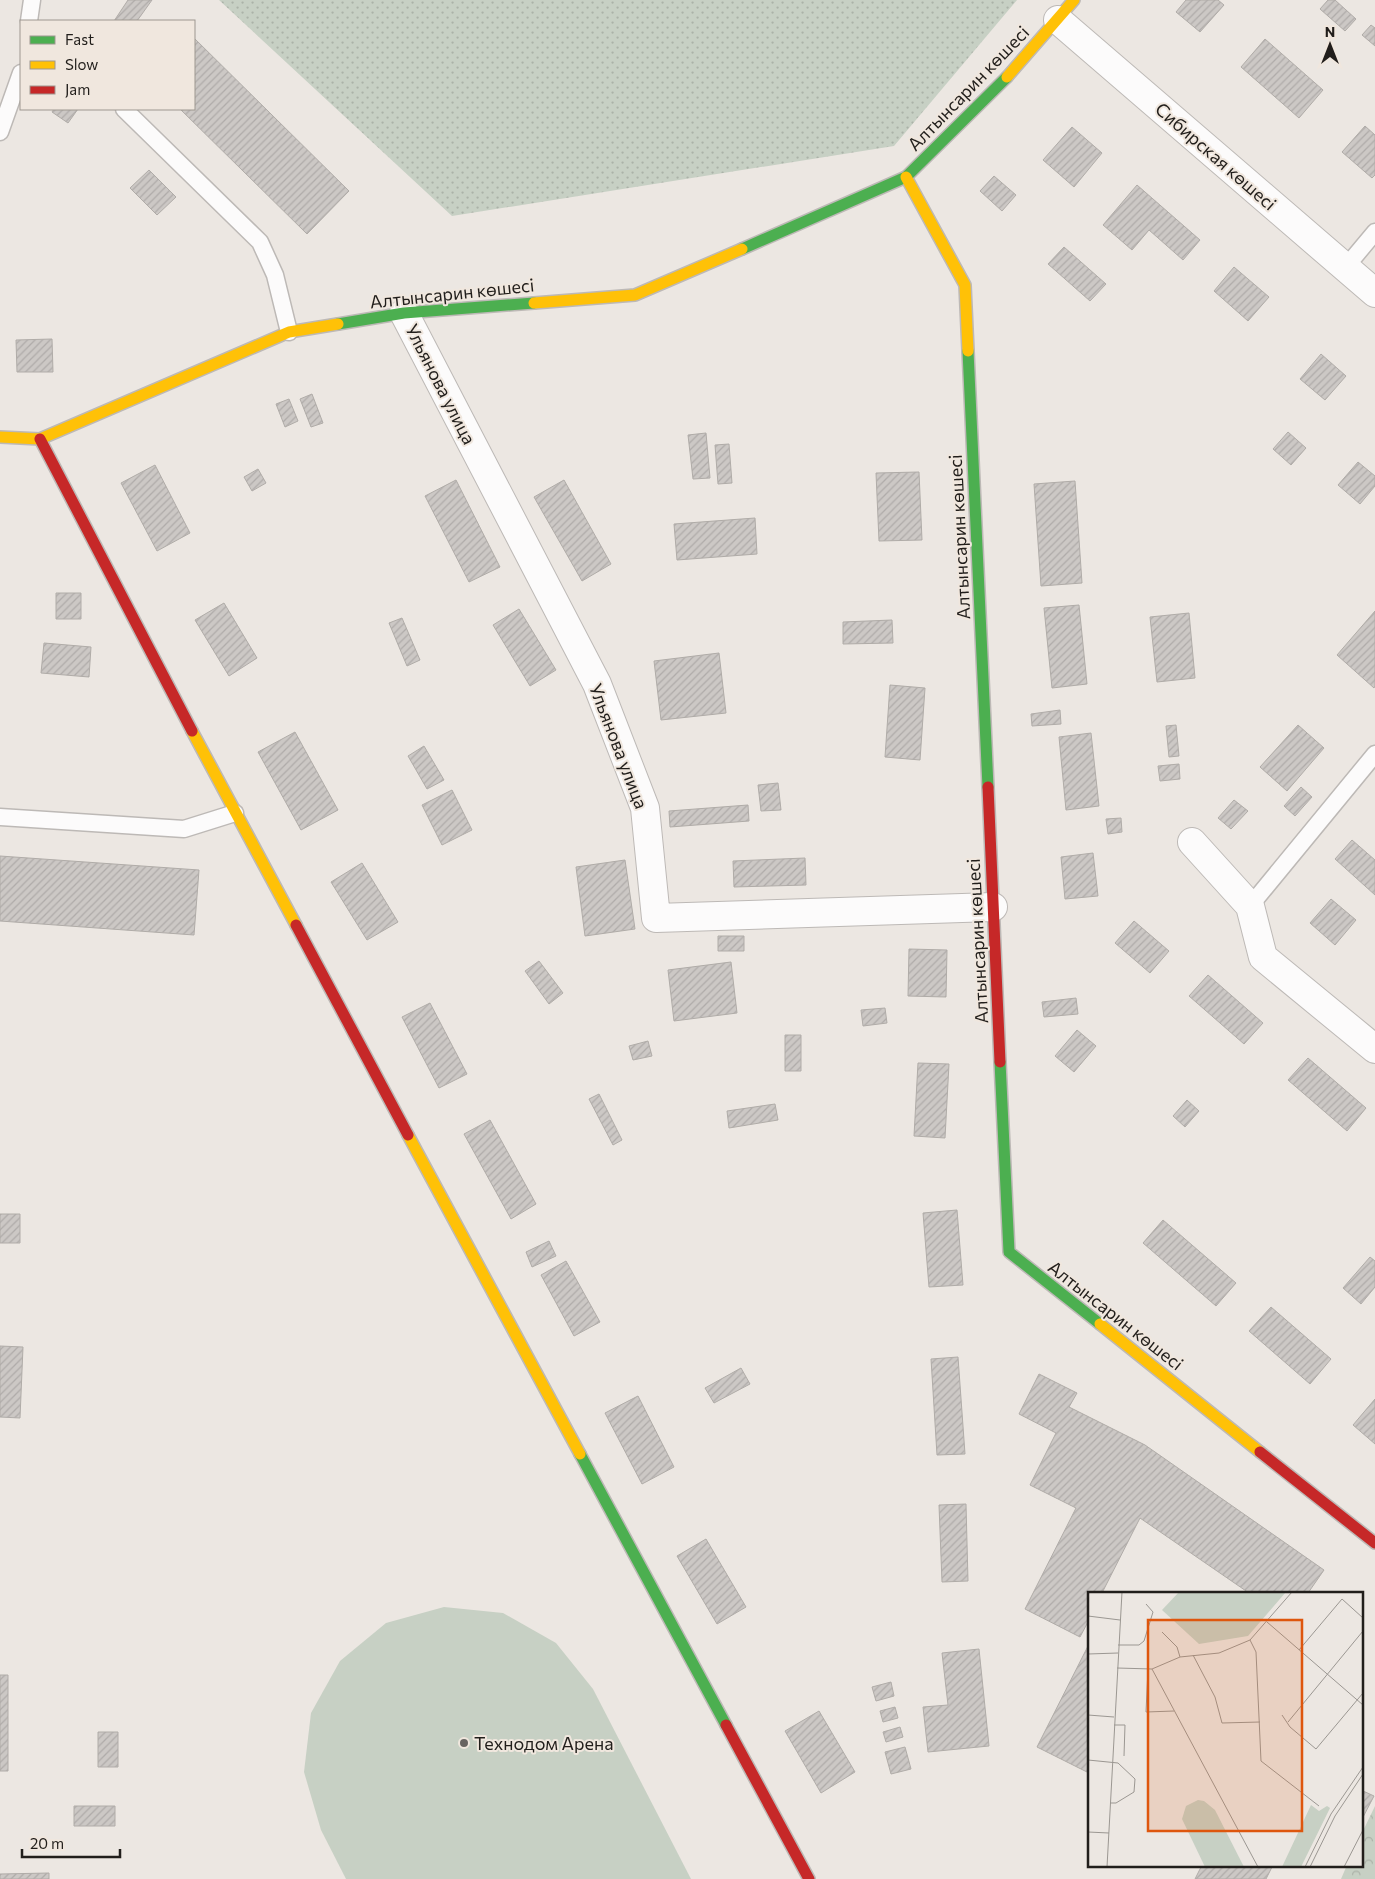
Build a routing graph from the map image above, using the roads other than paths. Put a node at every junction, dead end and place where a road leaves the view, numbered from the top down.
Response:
1 (32, 0) edge
2 (1066, 10) edge
3 (29, 20) edge
4 (20, 76) edge
5 (125, 110) edge
6 (0, 132) edge
7 (906, 177) junction
8 (1375, 232) edge
9 (1345, 268) junction
10 (1375, 293) edge
11 (404, 313) junction
12 (289, 332) junction
13 (0, 437) edge
14 (40, 439) junction
15 (1375, 754) edge
16 (235, 814) junction
17 (0, 817) edge
18 (1192, 842) dead end
19 (1250, 906) junction
20 (993, 907) junction
21 (1375, 1049) edge
22 (1375, 1543) edge
23 (808, 1879) edge

1 - 3 lane
2 - 7 street, Алтынсарин көшесі
2 - 9 street, Сибирская көшесі
4 - 6 lane
5 - 12 lane
7 - 11 street, Алтынсарин көшесі
7 - 20 street, Алтынсарин көшесі
8 - 9 lane
9 - 10 street, Сибирская көшесі
11 - 12 street, Алтынсарин көшесі
11 - 20 street, Ульянова улица
12 - 14 street, Алтынсарин көшесі
13 - 14 street, Алтынсарин көшесі
14 - 16 street
15 - 19 lane
16 - 17 lane
16 - 23 street
18 - 19 street
19 - 21 street
20 - 22 street, Алтынсарин көшесі

